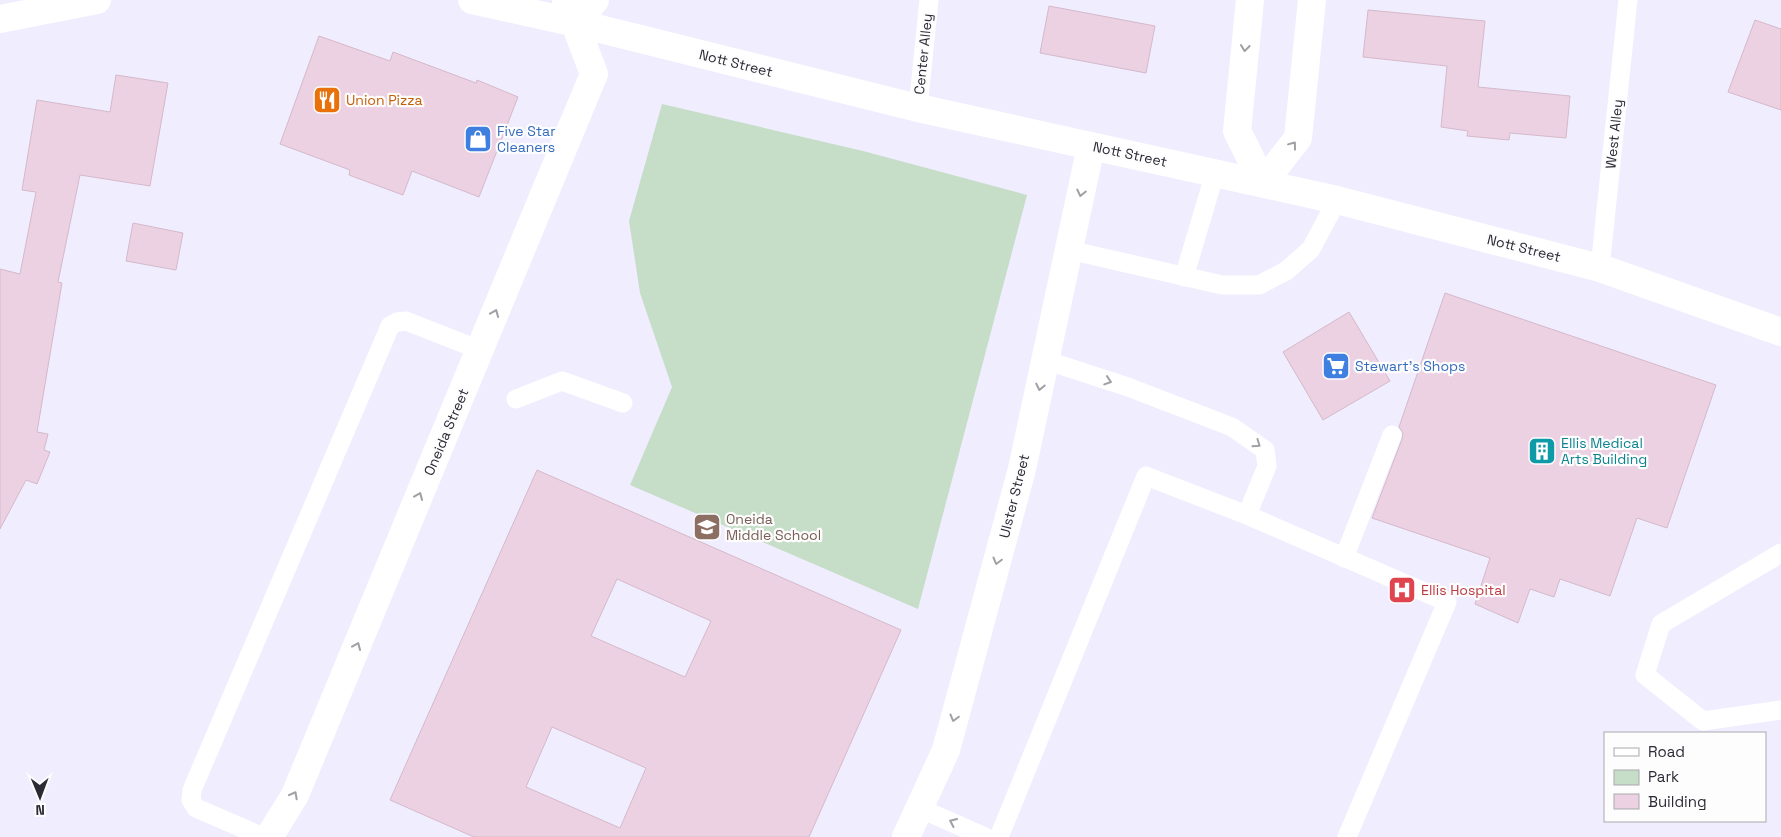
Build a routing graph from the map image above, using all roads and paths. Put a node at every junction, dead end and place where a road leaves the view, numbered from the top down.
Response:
1 (97, 0) edge
2 (472, 0) edge
3 (595, 0) edge
4 (929, 0) edge
5 (1250, 0) edge
6 (1312, 0) edge
7 (1628, 0) edge
8 (571, 12) edge
9 (0, 19) edge
10 (918, 108) junction
11 (1091, 146) junction
12 (1215, 173) junction
13 (1263, 183) junction
14 (1337, 200) junction
15 (1069, 250) junction
16 (1600, 268) junction
17 (1184, 276) junction
18 (1781, 332) edge
19 (480, 350) junction
20 (1045, 360) junction
21 (516, 399) dead end
22 (623, 403) dead end
23 (1392, 435) dead end
24 (1247, 515) junction
25 (1781, 553) edge
26 (1344, 558) junction
27 (1781, 710) edge
28 (919, 808) junction
29 (263, 837) edge
30 (269, 837) edge
31 (906, 837) edge
32 (985, 837) edge
33 (1000, 837) edge
34 (1347, 837) edge

1 - 9 street
2 - 8 street, Nott Street
3 - 8 street
4 - 10 lane, Center Alley
5 -> 13 street
13 -> 6 street
7 - 16 lane, West Alley
8 - 10 street, Nott Street
19 -> 8 street, Oneida Street
10 - 11 street, Nott Street
11 - 12 street, Nott Street
11 -> 15 street, Ulster Street
12 - 13 street, Nott Street
12 - 17 lane
13 - 14 street, Nott Street
14 - 16 street, Nott Street
14 - 17 lane
15 - 17 lane
15 - 20 street, Ulster Street
16 - 18 street, Nott Street
19 - 29 lane
30 -> 19 street, Oneida Street
20 -> 24 lane
20 -> 28 street, Ulster Street
21 - 22 lane
23 - 26 lane
24 - 26 lane
24 - 33 lane
25 - 27 lane
26 - 34 lane
28 - 31 street, Ulster Street
32 -> 28 lane

